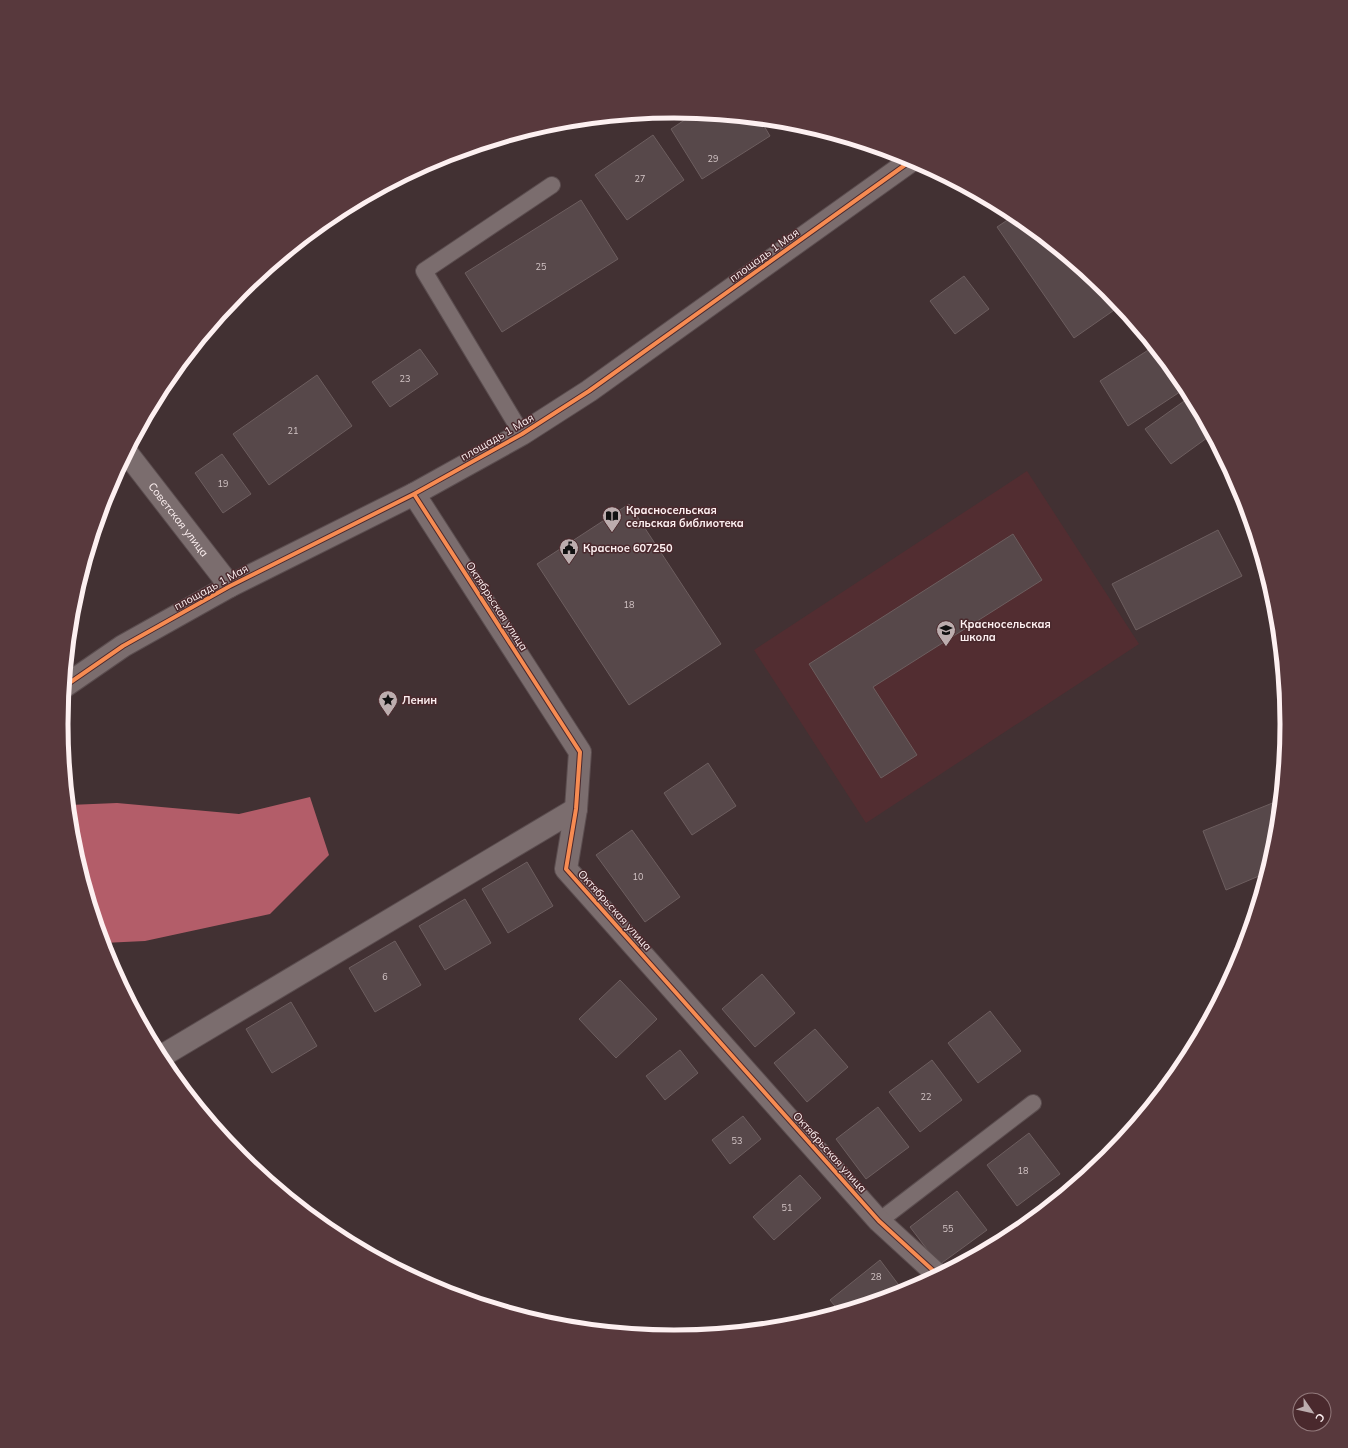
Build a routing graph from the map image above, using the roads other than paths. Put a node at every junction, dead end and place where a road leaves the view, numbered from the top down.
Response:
1 (906, 164) edge
2 (552, 185) dead end
3 (522, 434) junction
4 (130, 456) edge
5 (414, 494) junction
6 (230, 586) junction
7 (69, 683) edge
8 (576, 809) junction
9 (166, 1054) edge
10 (1033, 1103) dead end
11 (879, 1221) junction
12 (934, 1271) edge

1 - 3 street, площадь 1 Мая
2 - 3 lane
3 - 5 street, площадь 1 Мая
4 - 6 street, Советская улица
5 - 6 street, площадь 1 Мая
5 - 8 street, Октябрьская улица
6 - 7 street, площадь 1 Мая
8 - 9 street
8 - 11 street, Октябрьская улица
10 - 11 lane
11 - 12 street, Октябрьская улица

